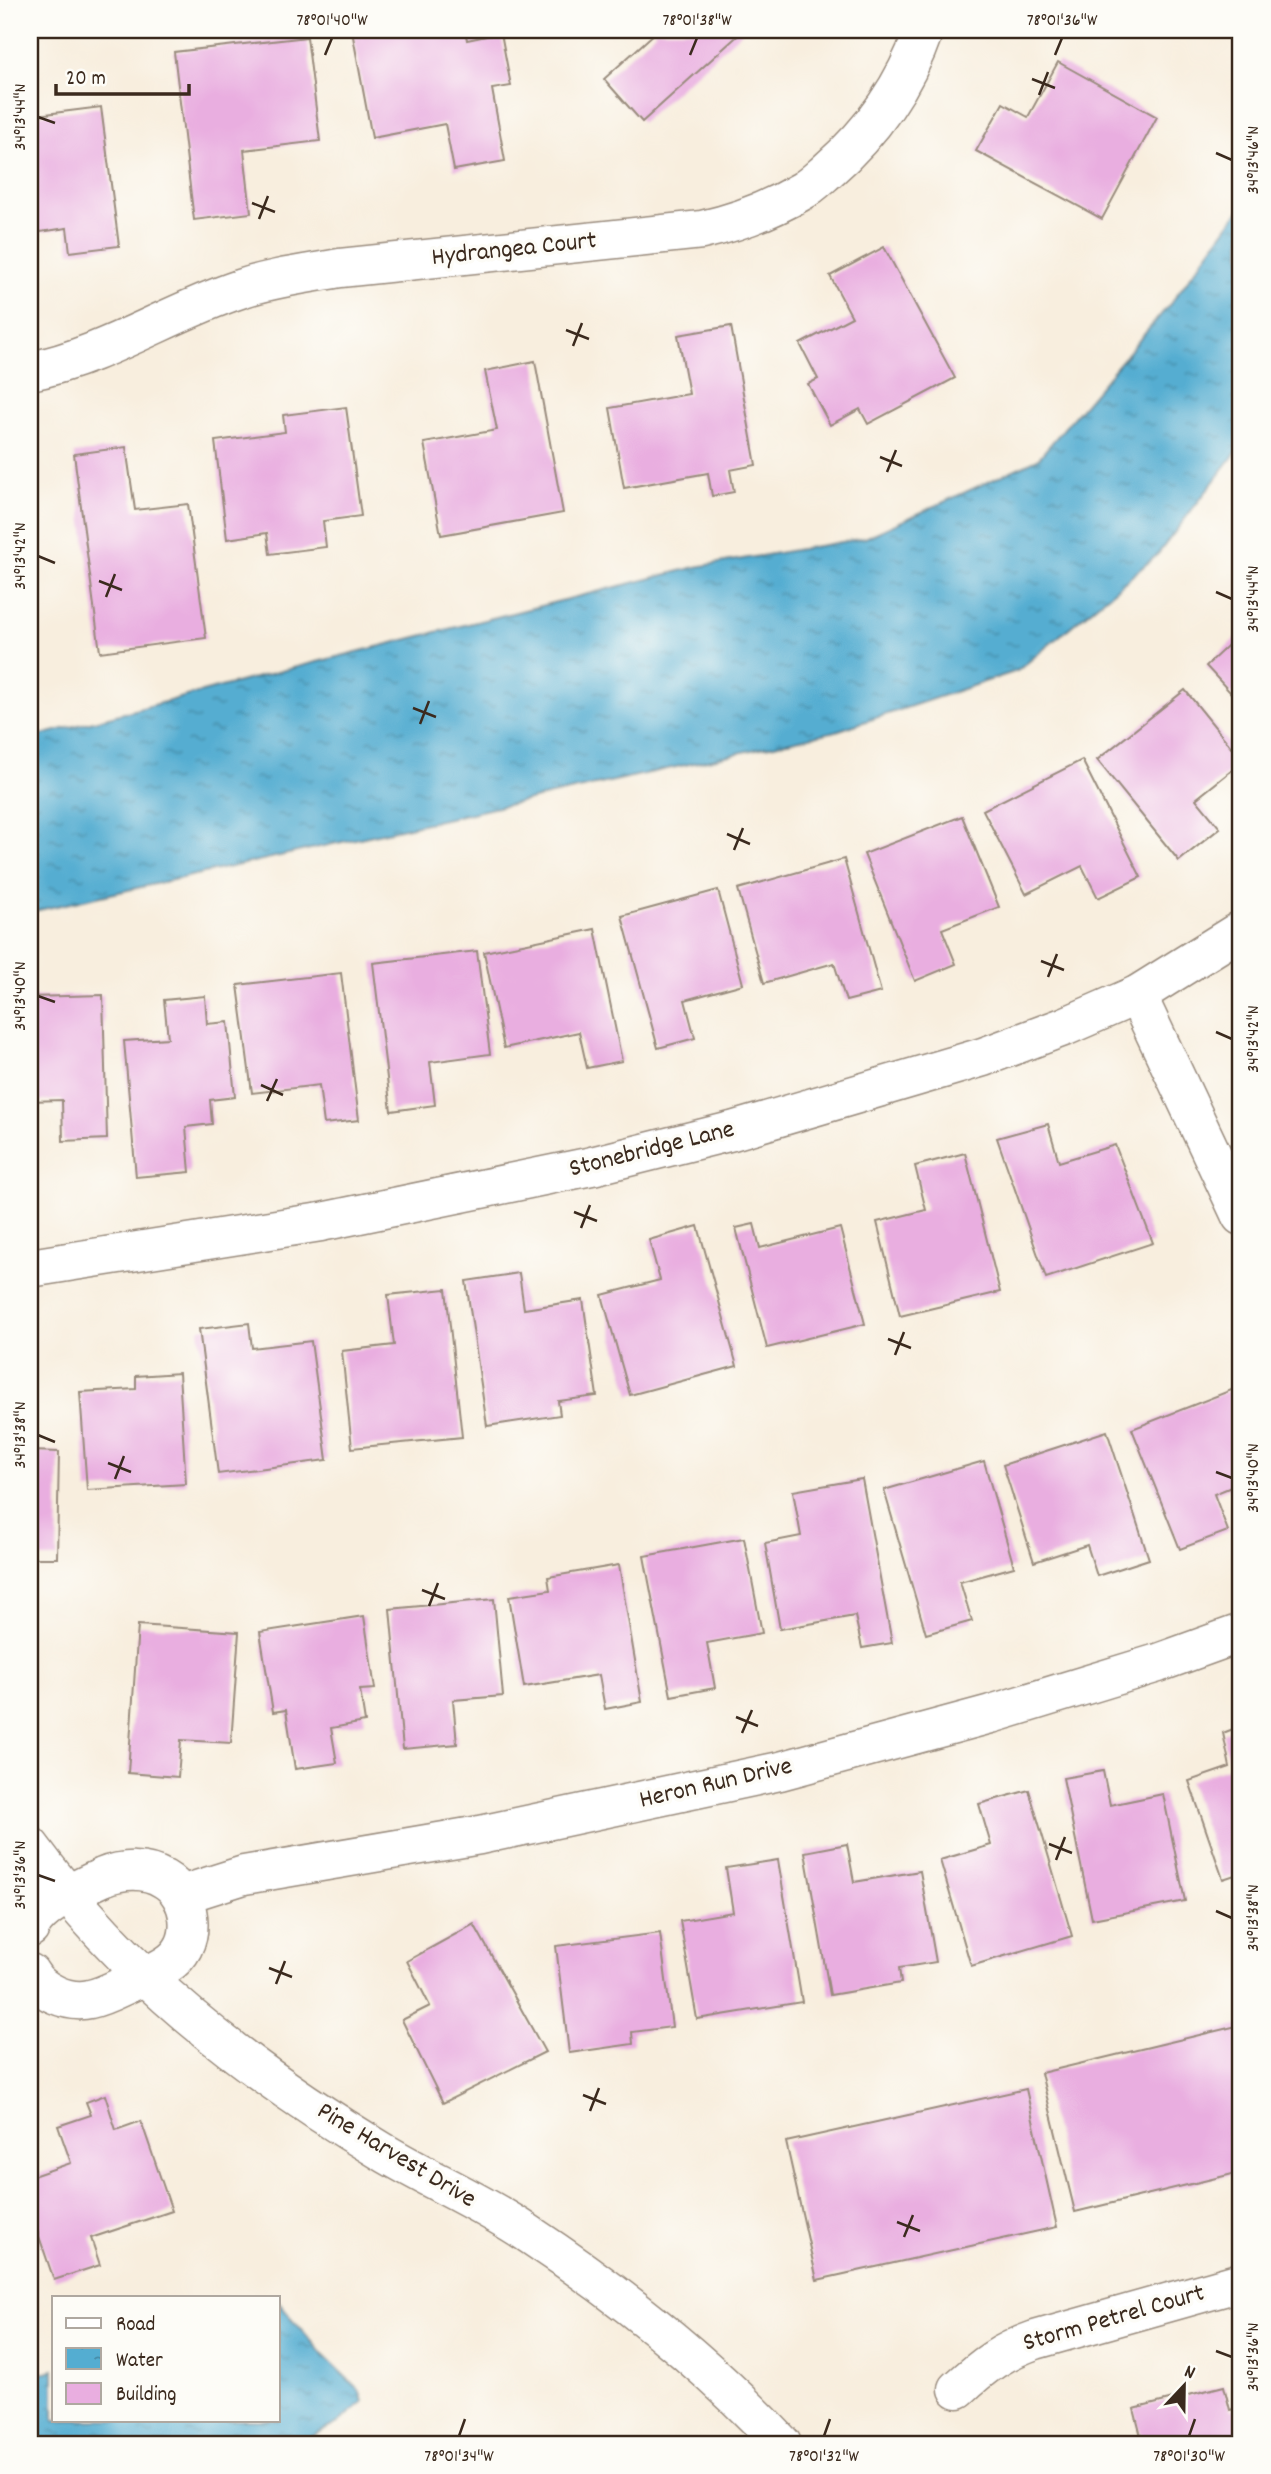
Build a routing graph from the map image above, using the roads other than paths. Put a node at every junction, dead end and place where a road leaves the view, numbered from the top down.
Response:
1 (924, 30) edge
2 (30, 371) edge
3 (1241, 930) edge
4 (1137, 995) junction
5 (1241, 1216) edge
6 (30, 1268) edge
7 (1241, 1633) edge
8 (30, 1846) edge
9 (69, 1895) junction
10 (181, 1895) junction
11 (30, 1928) edge
12 (31, 1976) edge
13 (144, 1976) junction
14 (1241, 2282) edge
15 (958, 2389) dead end
16 (782, 2444) edge

1 - 2 street, Hydrangea Court
3 - 4 street, Stonebridge Lane
4 - 5 street
4 - 6 street, Stonebridge Lane
7 - 10 street, Heron Run Drive
8 - 9 street, Pine Harvest Drive
9 - 10 street
9 - 11 street
9 - 13 street, Pine Harvest Drive
10 - 13 street
12 - 13 street
13 - 16 street, Pine Harvest Drive
14 - 15 street, Storm Petrel Court

